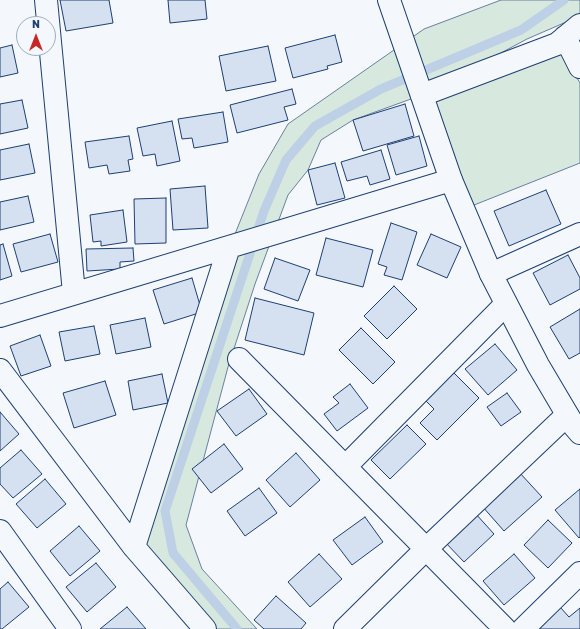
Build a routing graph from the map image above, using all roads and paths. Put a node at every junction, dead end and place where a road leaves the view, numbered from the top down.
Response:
1 (46, 0) edge
2 (389, 0) edge
3 (573, 31) edge
4 (580, 67) edge
5 (422, 95) junction
6 (451, 180) junction
7 (580, 234) edge
8 (229, 247) junction
9 (491, 274) junction
10 (74, 293) junction
11 (506, 304) junction
12 (0, 316) edge
13 (239, 359) dead end
14 (0, 370) edge
15 (567, 415) junction
16 (580, 434) edge
17 (345, 467) junction
18 (0, 531) edge
19 (134, 547) junction
20 (425, 550) junction
21 (580, 573) edge
22 (70, 629) edge
23 (204, 629) edge
24 (345, 629) edge
25 (505, 629) edge
26 (524, 629) edge

1 - 10 street
2 - 5 street
3 - 4 street
3 - 5 street
5 - 6 street
6 - 8 street
6 - 9 street
7 - 9 street
8 - 10 street
8 - 19 street
9 - 11 street
10 - 12 street
11 - 15 street
11 - 17 street
13 - 17 street
14 - 19 street
15 - 16 street
15 - 20 street
17 - 20 street
18 - 22 street
19 - 23 street
20 - 24 street
20 - 25 street
21 - 26 street

